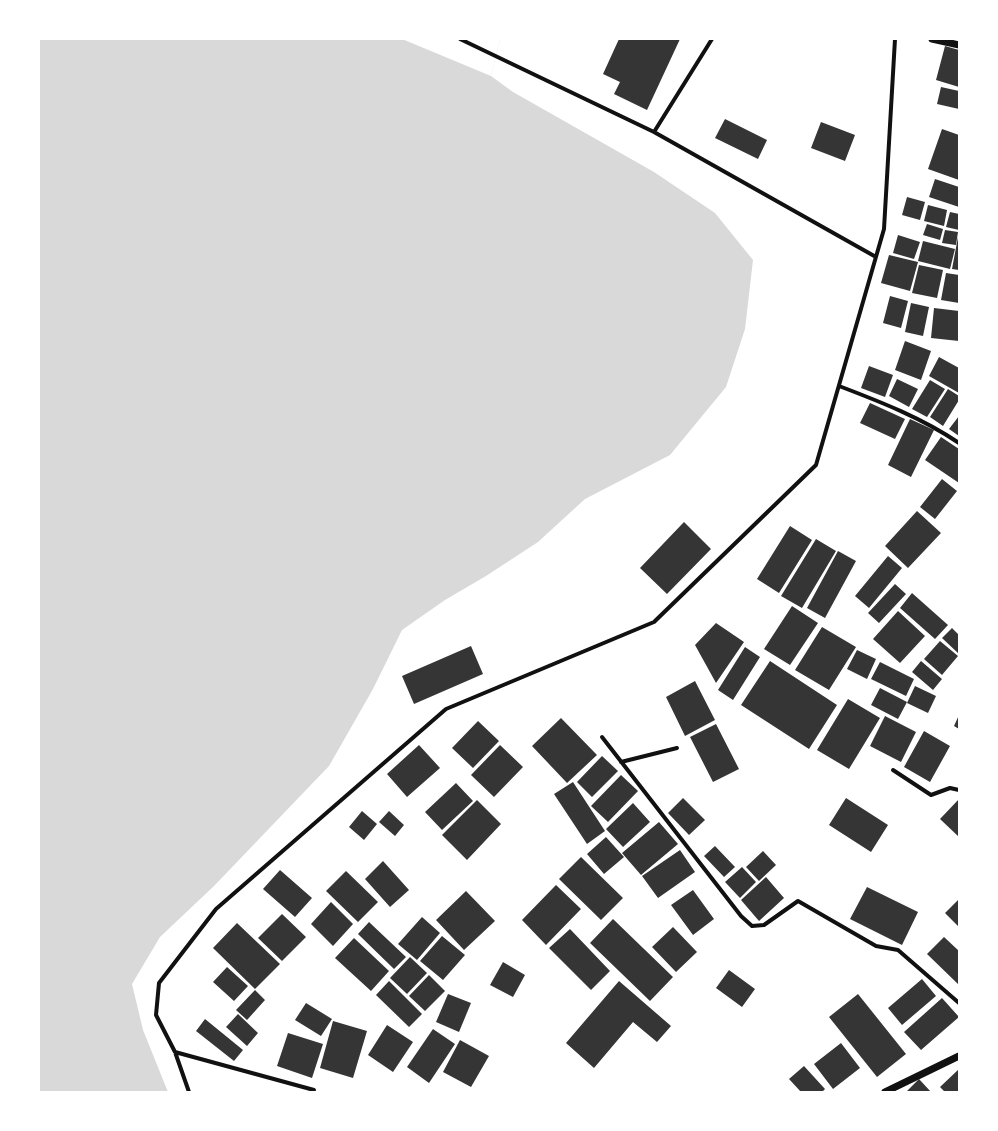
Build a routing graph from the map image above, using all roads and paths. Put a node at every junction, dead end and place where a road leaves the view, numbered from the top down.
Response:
1 (460, 39) edge
2 (712, 39) edge
3 (895, 39) edge
4 (932, 39) edge
5 (959, 45) edge
6 (654, 132) junction
7 (876, 257) junction
8 (839, 386) junction
9 (959, 443) edge
10 (602, 737) dead end
11 (677, 748) dead end
12 (621, 762) junction
13 (893, 770) dead end
14 (959, 790) edge
15 (959, 1003) edge
16 (176, 1052) junction
17 (959, 1056) edge
18 (189, 1092) edge
19 (313, 1092) edge
20 (885, 1092) edge

1 - 6 street
2 - 6 street
3 - 7 street
4 - 5 street
6 - 7 street
7 - 8 street
8 - 9 street
8 - 16 street
10 - 12 street
11 - 12 street
12 - 15 street
13 - 14 street
16 - 18 street
16 - 19 street
17 - 20 street

